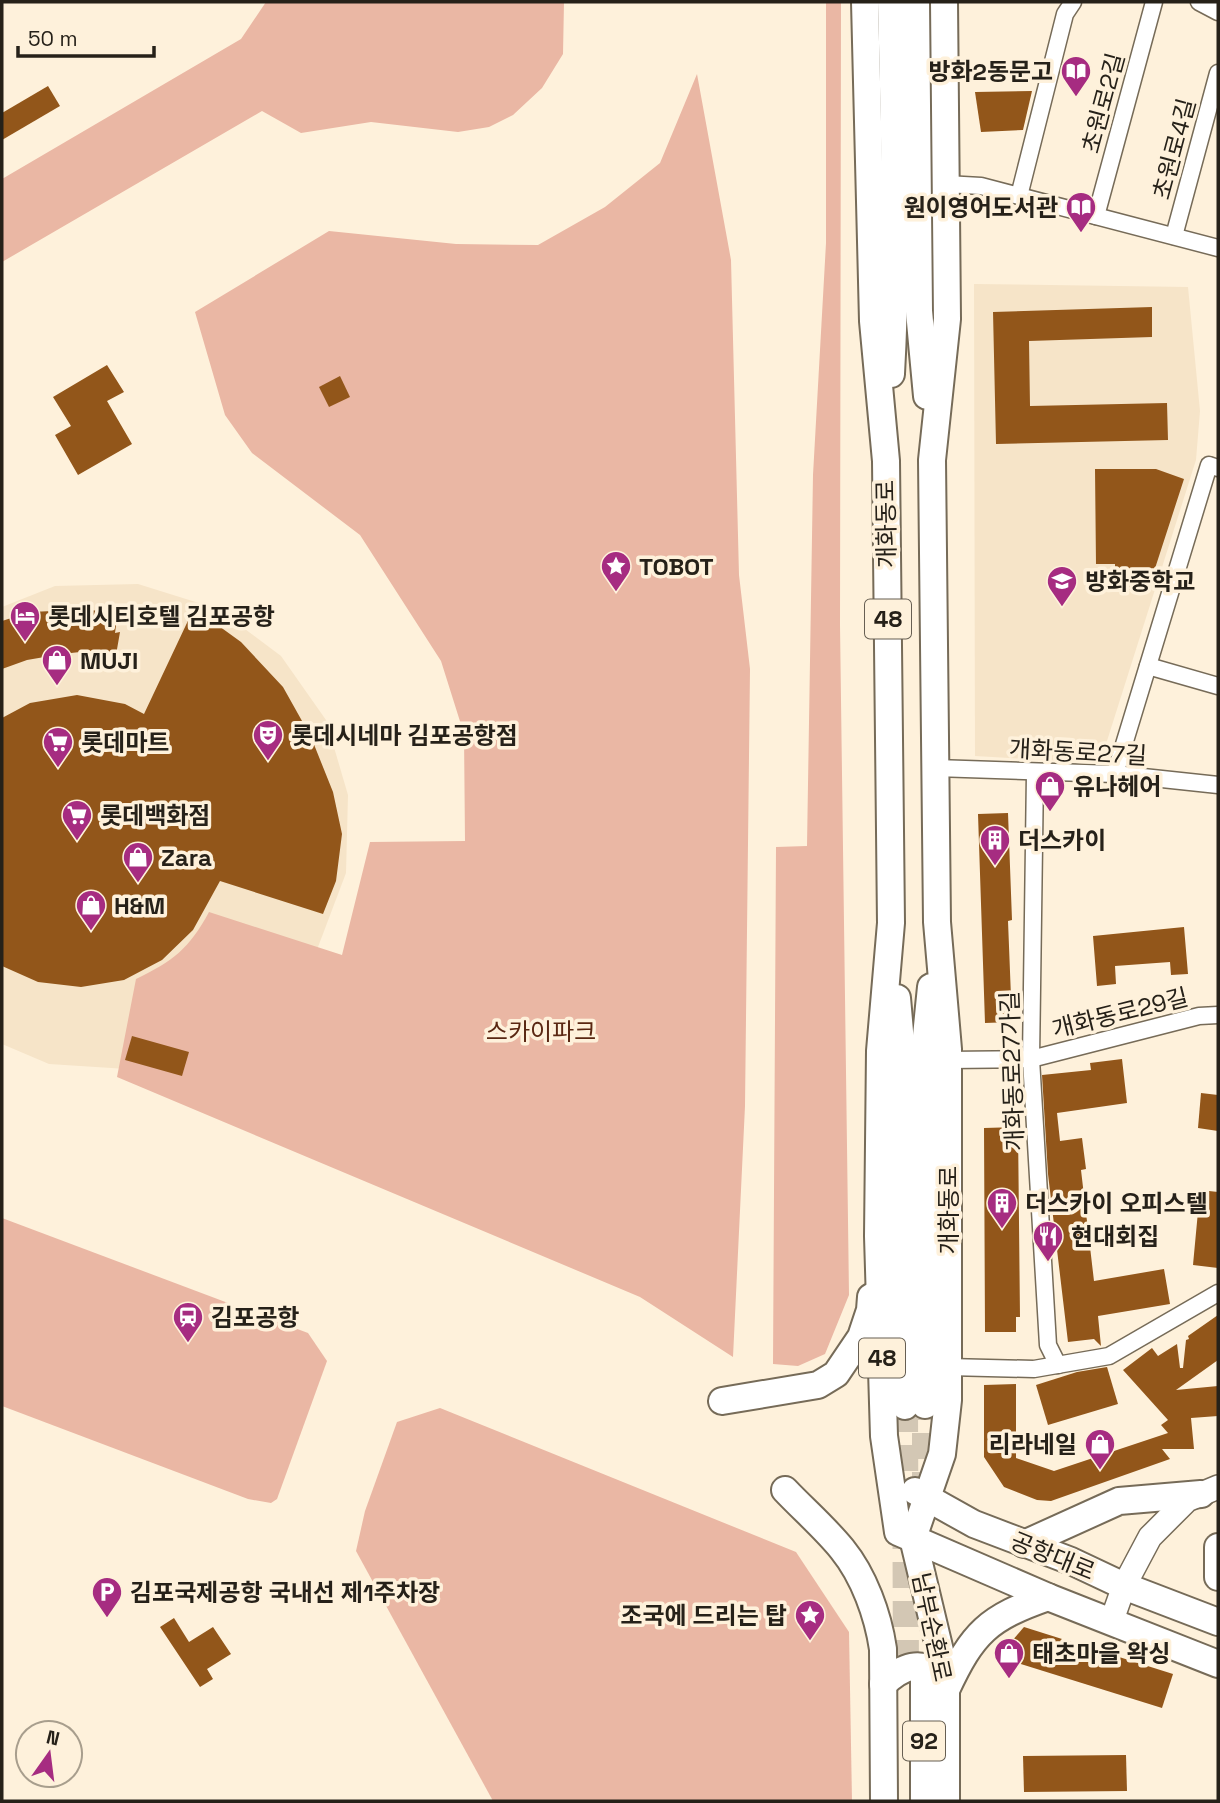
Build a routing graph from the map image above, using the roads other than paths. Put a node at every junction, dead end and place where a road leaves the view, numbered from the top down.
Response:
1 (864, 2) edge
2 (891, 2) edge
3 (916, 2) edge
4 (944, 2) edge
5 (1073, 2) edge
6 (1154, 2) edge
7 (1199, 2) edge
8 (1218, 12) edge
9 (1218, 73) edge
10 (946, 184) junction
11 (1019, 196) junction
12 (1096, 216) junction
13 (1174, 236) junction
14 (1218, 248) edge
15 (932, 460) junction
16 (886, 461) junction
17 (1218, 468) edge
18 (1148, 666) junction
19 (1218, 686) edge
20 (935, 768) junction
21 (1035, 773) junction
22 (1115, 774) junction
23 (1218, 785) edge
24 (937, 922) junction
25 (891, 923) junction
26 (1218, 1015) edge
27 (1031, 1059) junction
28 (948, 1060) junction
29 (878, 1236) junction
30 (1218, 1293) edge
31 (1058, 1366) junction
32 (948, 1367) junction
33 (722, 1401) dead end
34 (915, 1402) junction
35 (892, 1479) junction
36 (785, 1490) dead end
37 (1210, 1491) edge
38 (929, 1497) junction
39 (906, 1535) junction
40 (1024, 1544) junction
41 (1218, 1547) edge
42 (1218, 1577) edge
43 (1124, 1586) junction
44 (1048, 1597) junction
45 (1112, 1620) junction
46 (1218, 1622) edge
47 (1218, 1664) edge
48 (921, 1682) junction
49 (884, 1801) edge
50 (906, 1801) edge
51 (924, 1801) edge
52 (946, 1801) edge

1 - 16 main road, 개화동로 / 48
2 - 16 main road, 개화동로
3 - 15 main road, 개화동로
4 - 10 main road, 개화동로
5 - 11 street
6 - 12 street, 초원로2길
7 - 8 street
9 - 13 street, 초원로4길
10 - 11 street
10 - 15 main road, 개화동로
11 - 12 street
12 - 13 street
13 - 14 street
15 - 20 main road, 개화동로
16 - 25 main road, 개화동로 / 48
17 - 18 street
18 - 19 street
18 - 22 street
20 - 21 street, 개화동로27길
20 - 24 main road, 개화동로
21 - 22 street, 개화동로27길
21 - 27 street, 개화동로27가길
22 - 23 street, 개화동로27길
24 - 28 main road, 개화동로
24 - 34 main road, 개화동로
25 - 29 main road, 개화동로 / 48
25 - 34 main road, 개화동로
26 - 27 street, 개화동로29길
27 - 28 street, 개화동로29길
27 - 31 street, 개화동로27가길
28 - 32 main road, 개화동로
29 - 33 main road
29 - 34 main road, 개화동로 / 48
30 - 31 street
31 - 32 street
32 - 34 main road, 개화동로
34 - 35 main road, 개화동로 / 48
34 - 38 main road, 개화동로
35 - 38 main road, 공항대로
35 - 39 main road, 남부순환로
36 - 48 main road, 92
37 - 40 main road
37 - 43 main road
38 - 39 main road, 남부순환로
38 - 40 main road, 공항대로
39 - 44 main road, 공항대로
39 - 48 main road, 남부순환로
40 - 43 main road, 공항대로
41 - 42 main road
43 - 45 main road
43 - 46 main road, 공항대로
44 - 45 main road, 공항대로
44 - 48 main road
45 - 47 main road, 공항대로
48 - 49 main road, 남부순환로 / 92
48 - 50 main road, 남부순환로 / 92
48 - 51 main road, 남부순환로 / 92
48 - 52 main road, 남부순환로 / 92

